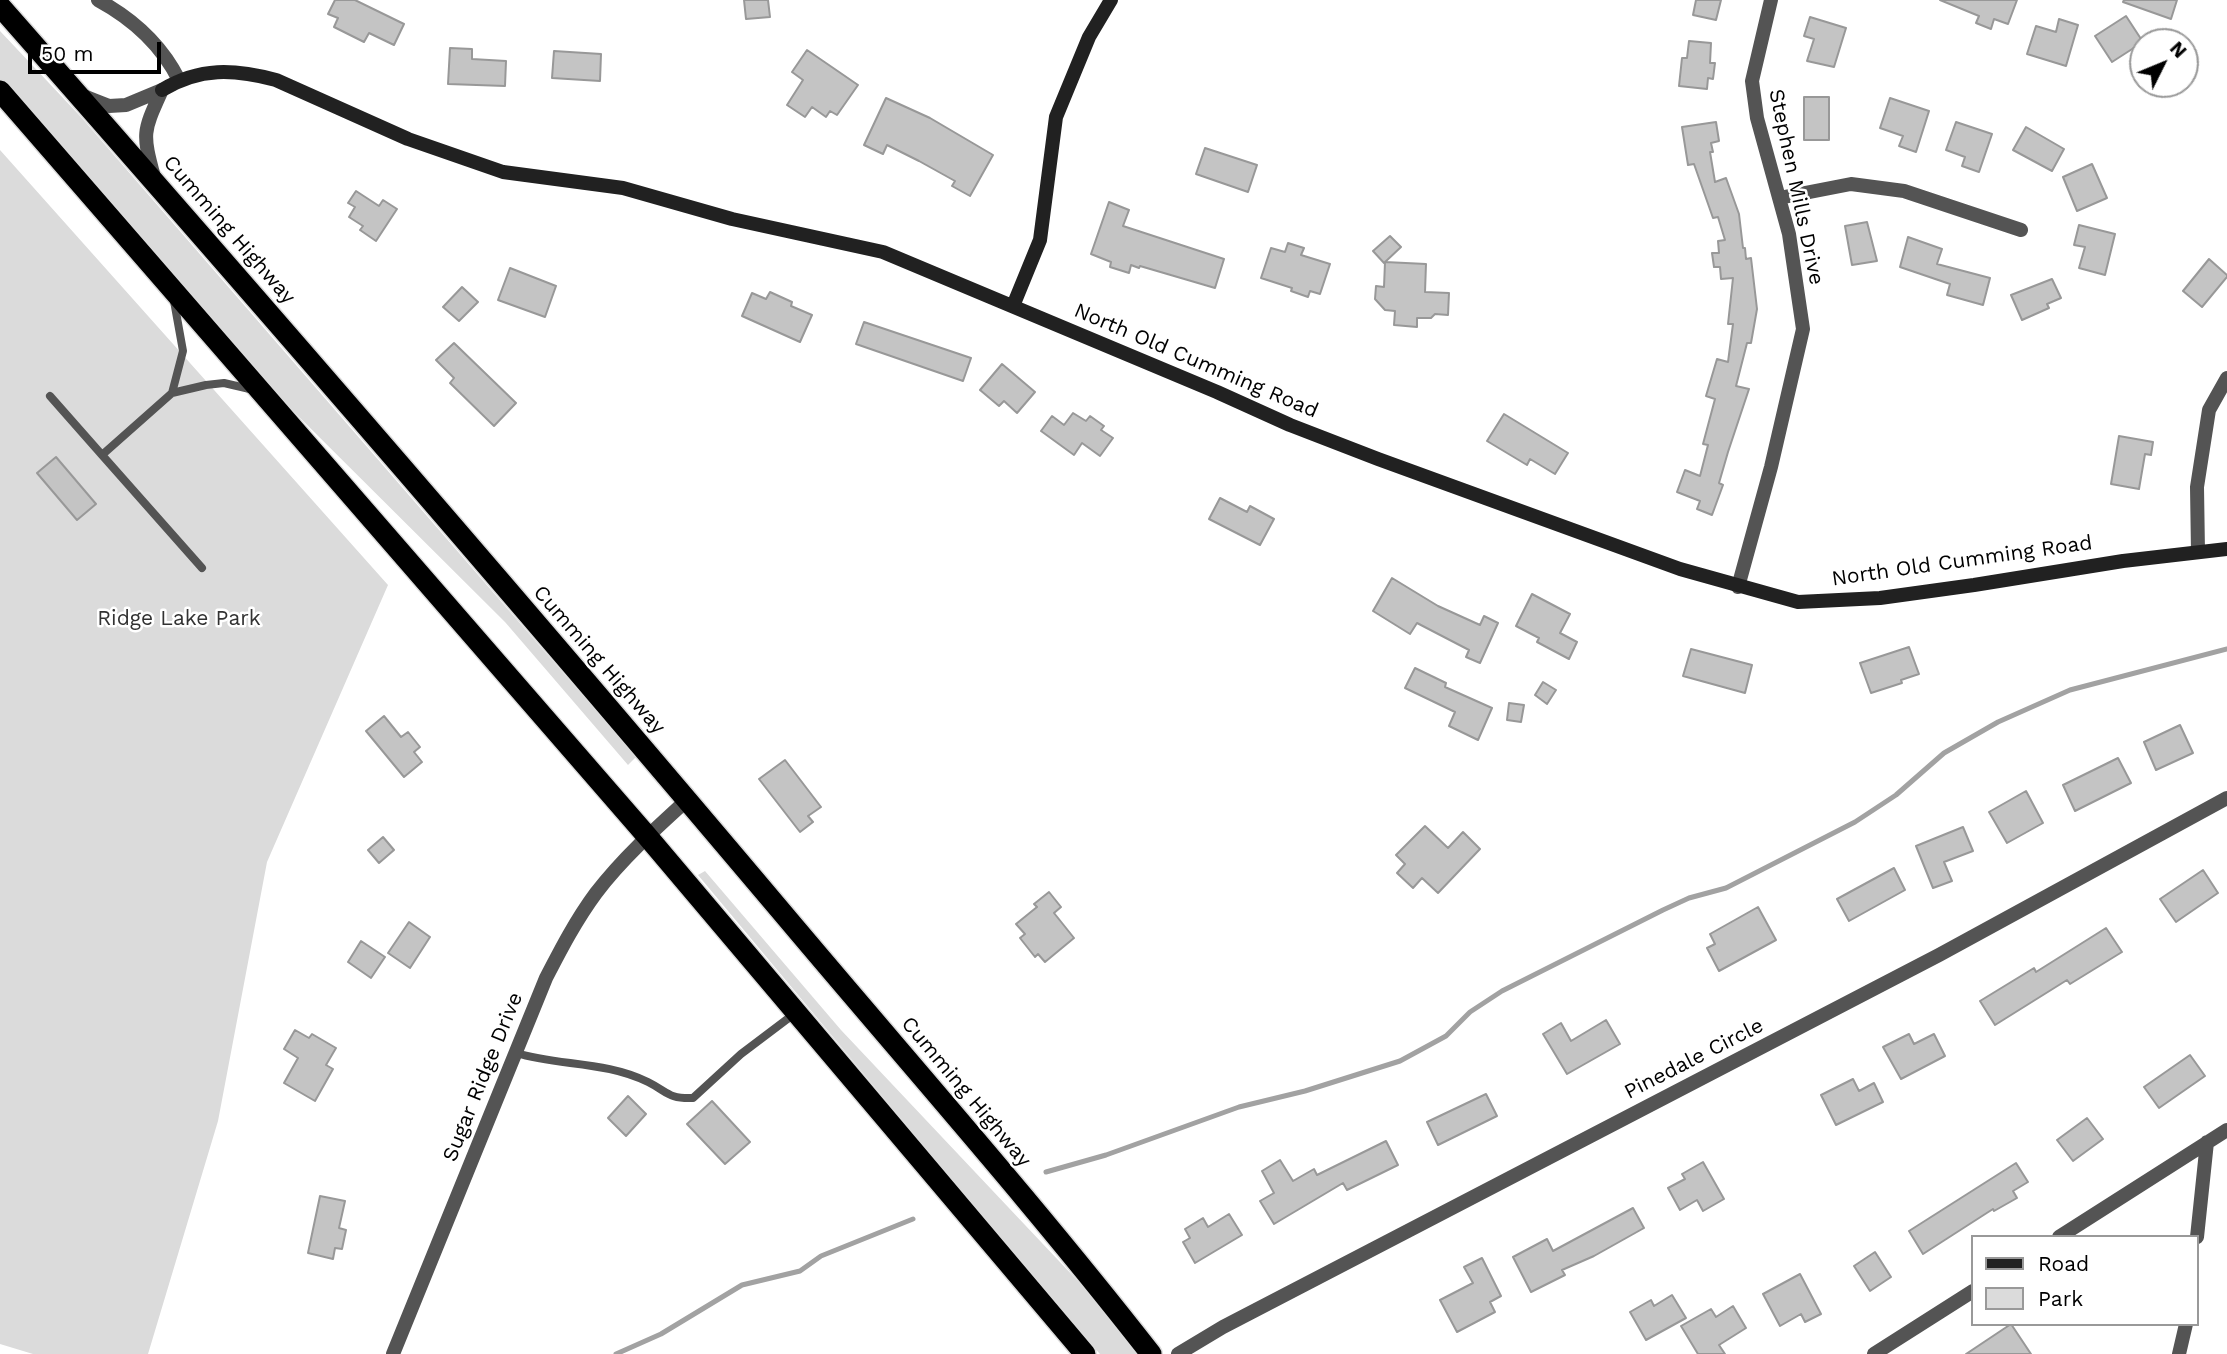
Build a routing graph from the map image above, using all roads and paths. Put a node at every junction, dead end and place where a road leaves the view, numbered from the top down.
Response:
1 (98, 0) edge
2 (1111, 0) edge
3 (1771, 0) edge
4 (0, 6) edge
5 (179, 80) junction
6 (0, 90) edge
7 (162, 90) junction
8 (76, 92) junction
9 (156, 182) junction
10 (1779, 198) junction
11 (2021, 230) dead end
12 (171, 288) junction
13 (1013, 306) junction
14 (2227, 378) edge
15 (172, 393) junction
16 (262, 393) junction
17 (50, 396) dead end
18 (102, 455) junction
19 (2227, 548) edge
20 (2198, 552) junction
21 (202, 568) dead end
22 (1738, 587) junction
23 (2227, 798) edge
24 (687, 800) junction
25 (647, 836) junction
26 (796, 1012) junction
27 (516, 1053) junction
28 (2227, 1130) edge
29 (2207, 1142) junction
30 (2062, 1235) edge
31 (2197, 1235) edge
32 (1972, 1292) edge
33 (2186, 1326) edge
34 (393, 1354) edge
35 (1085, 1354) edge
36 (1151, 1354) edge
37 (1178, 1354) edge
38 (1874, 1354) edge
39 (2179, 1354) edge

1 - 5 street
2 - 13 street
3 - 10 street, Stephen Mills Drive
4 - 8 highway, Cumming Highway
5 - 7 street, North Old Cumming Road
5 - 13 street, North Old Cumming Road
6 - 12 highway
7 - 8 street, North Old Cumming Road
7 - 9 street
8 - 9 highway, Cumming Highway
9 - 24 highway, Cumming Highway
10 - 11 street
10 - 22 street, Stephen Mills Drive
12 - 15 lane
12 - 16 highway
13 - 22 street, North Old Cumming Road
14 - 20 street
15 - 16 lane
15 - 18 lane
16 - 25 highway
17 - 18 lane
18 - 21 lane
19 - 20 street, North Old Cumming Road
20 - 22 street, North Old Cumming Road
23 - 37 street, Pinedale Circle
24 - 25 street, Sugar Ridge Drive
24 - 36 highway, Cumming Highway
25 - 26 highway
25 - 27 street, Sugar Ridge Drive
26 - 27 lane
26 - 35 highway
27 - 34 street, Sugar Ridge Drive
28 - 29 street
29 - 30 street
29 - 31 street
32 - 38 street
33 - 39 street

